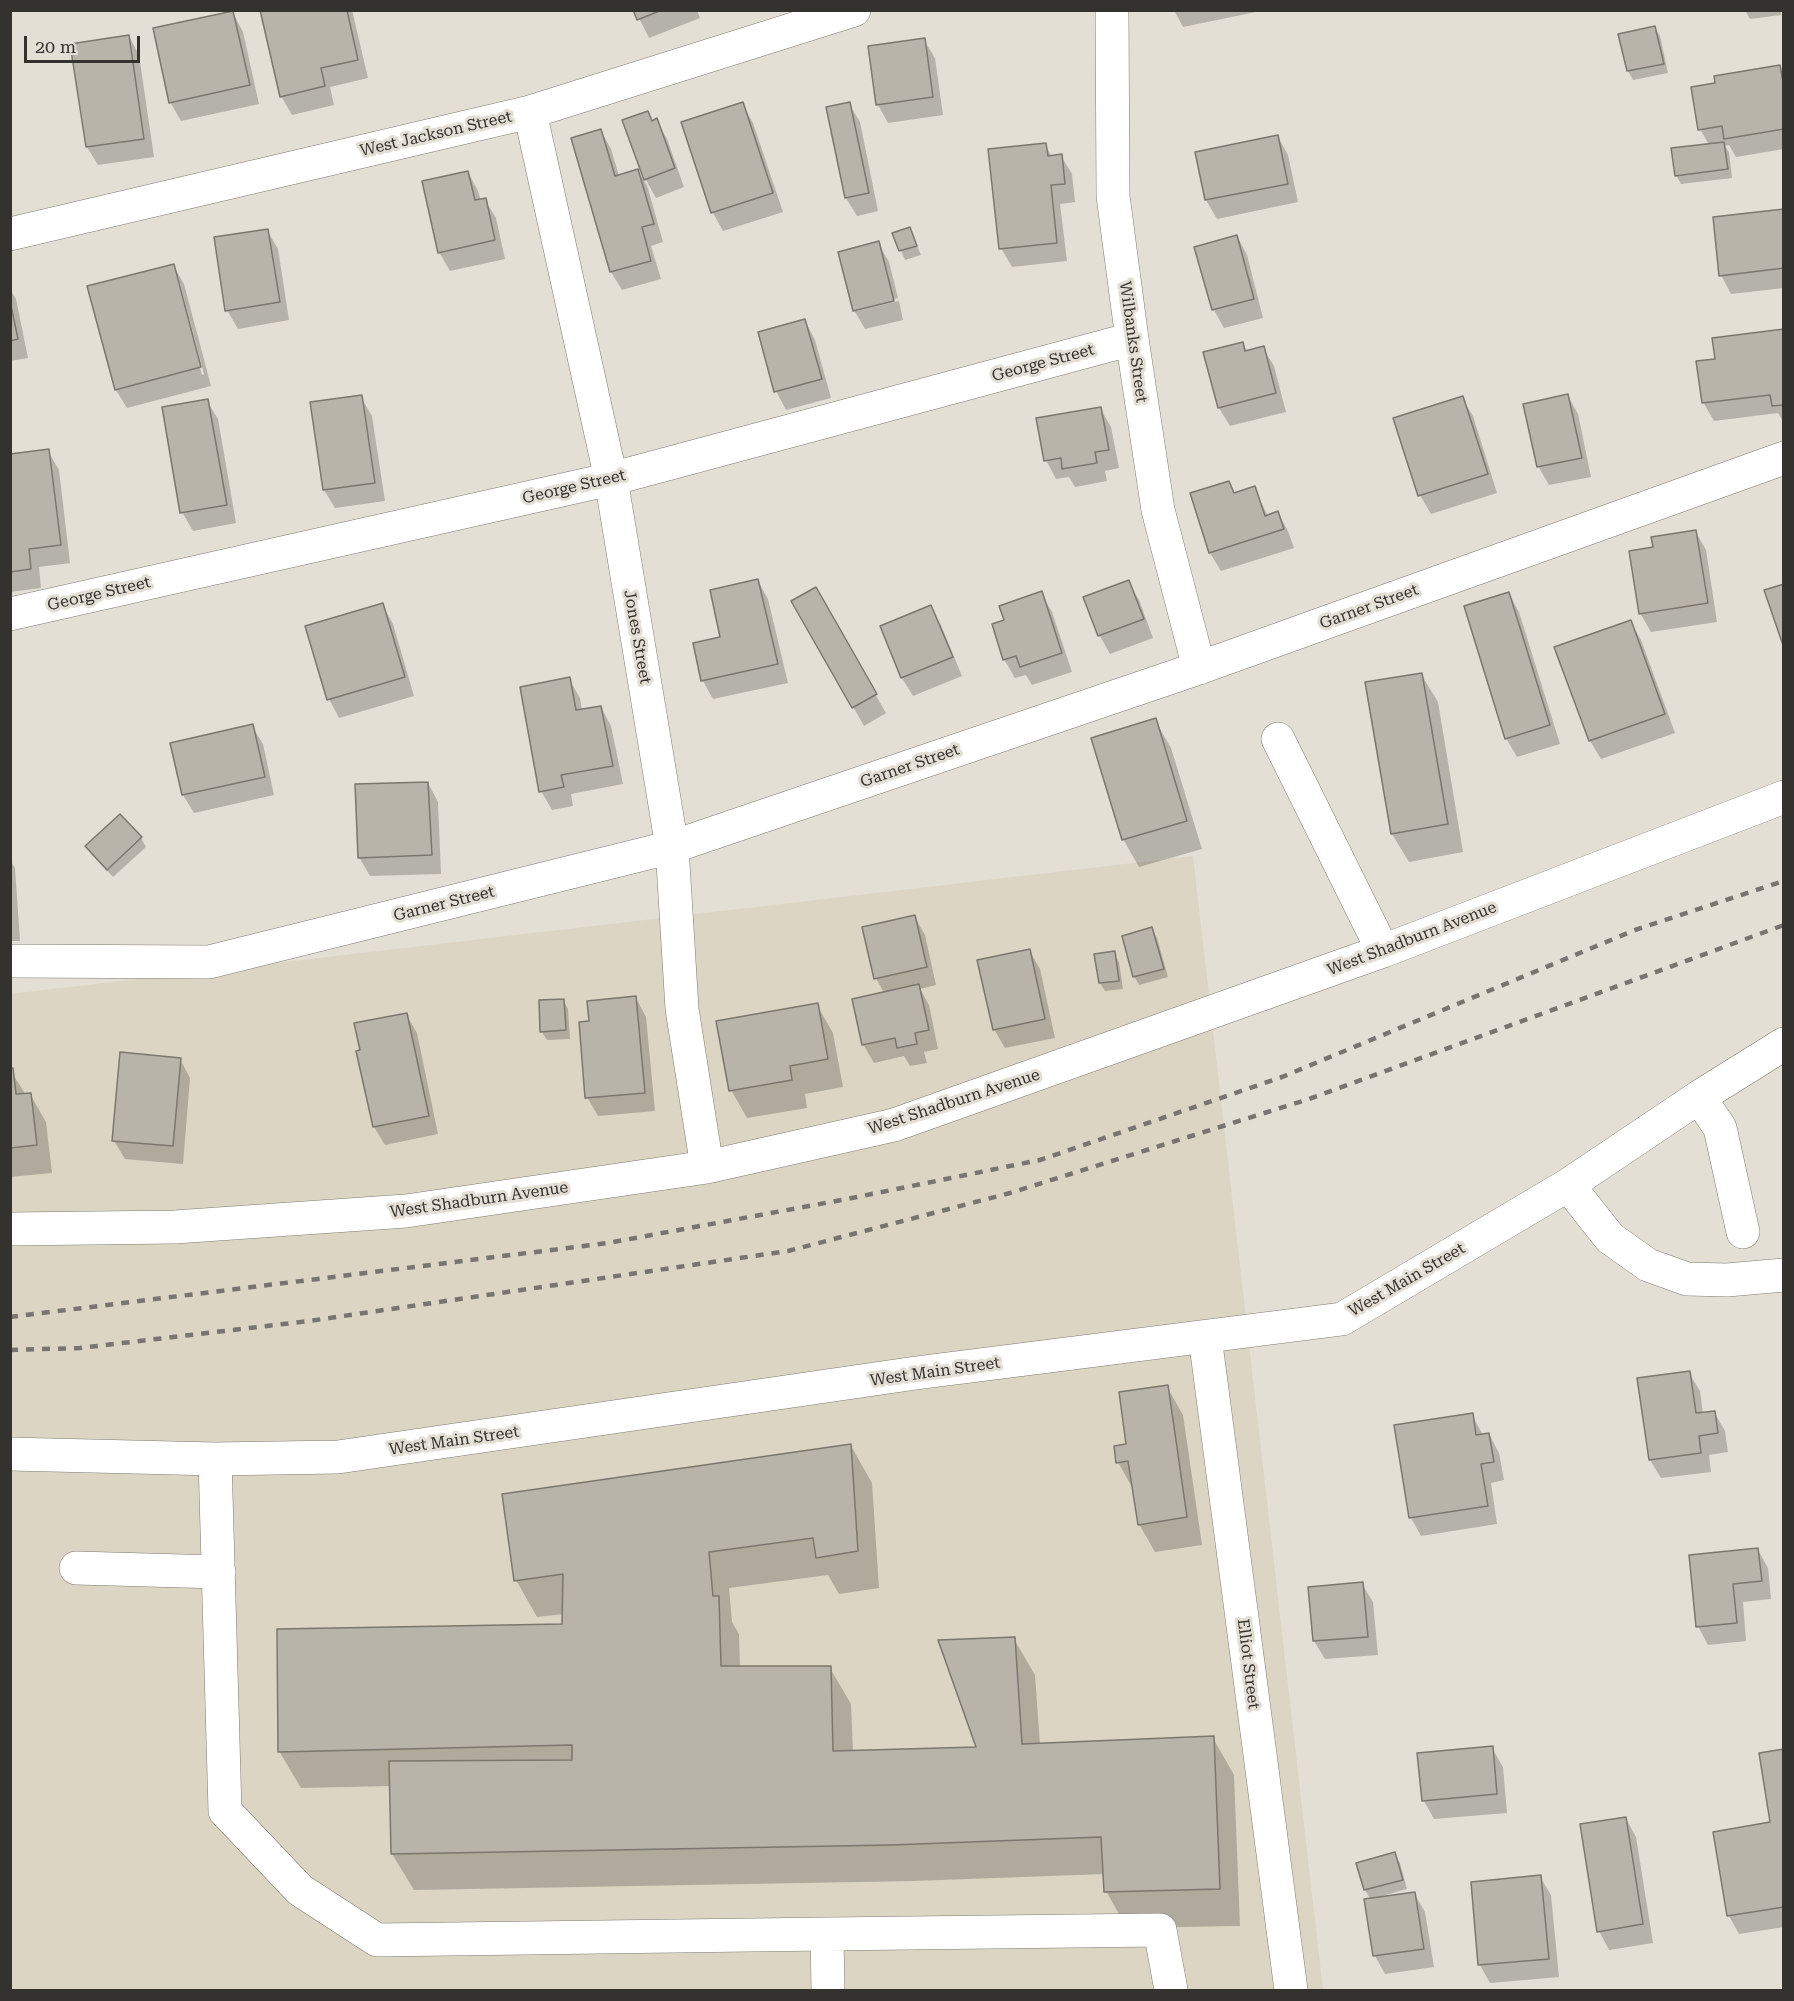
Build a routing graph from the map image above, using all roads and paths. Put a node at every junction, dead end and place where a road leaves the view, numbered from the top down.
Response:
1 (854, 10) edge
2 (1112, 10) edge
3 (530, 112) junction
4 (10, 234) edge
5 (1132, 339) junction
6 (1784, 458) edge
7 (611, 479) junction
8 (10, 614) edge
9 (1199, 668) junction
10 (1278, 739) dead end
11 (1784, 797) edge
12 (672, 847) junction
13 (1383, 951) junction
14 (10, 961) edge
15 (1784, 1044) edge
16 (1699, 1097) junction
17 (707, 1167) junction
18 (1568, 1185) junction
19 (10, 1229) edge
20 (1743, 1232) dead end
21 (1784, 1275) edge
22 (1205, 1337) junction
23 (10, 1454) edge
24 (215, 1459) junction
25 (76, 1568) dead end
26 (219, 1572) junction
27 (828, 1934) junction
28 (828, 1990) edge
29 (1171, 1990) edge
30 (1291, 1990) edge

1 - 3 street, West Jackson Street
2 - 5 street, Wilbanks Street
3 - 4 street, West Jackson Street
3 - 7 street, Jones Street
5 - 7 street, George Street
5 - 9 street, Wilbanks Street
6 - 9 street, Garner Street
7 - 8 street, George Street
7 - 12 street, Jones Street
9 - 12 street, Garner Street
10 - 13 street
11 - 13 street, West Shadburn Avenue
12 - 14 street, Garner Street
12 - 17 street, Jones Street
13 - 17 street, West Shadburn Avenue
15 - 16 street, West Main Street
16 - 18 street, West Main Street
16 - 20 street
17 - 19 street, West Shadburn Avenue
18 - 21 street
18 - 22 street, West Main Street
22 - 24 street, West Main Street
22 - 30 street, Elliot Street
23 - 24 street, West Main Street
24 - 26 street
25 - 26 street
26 - 27 street
27 - 28 street
27 - 29 street

